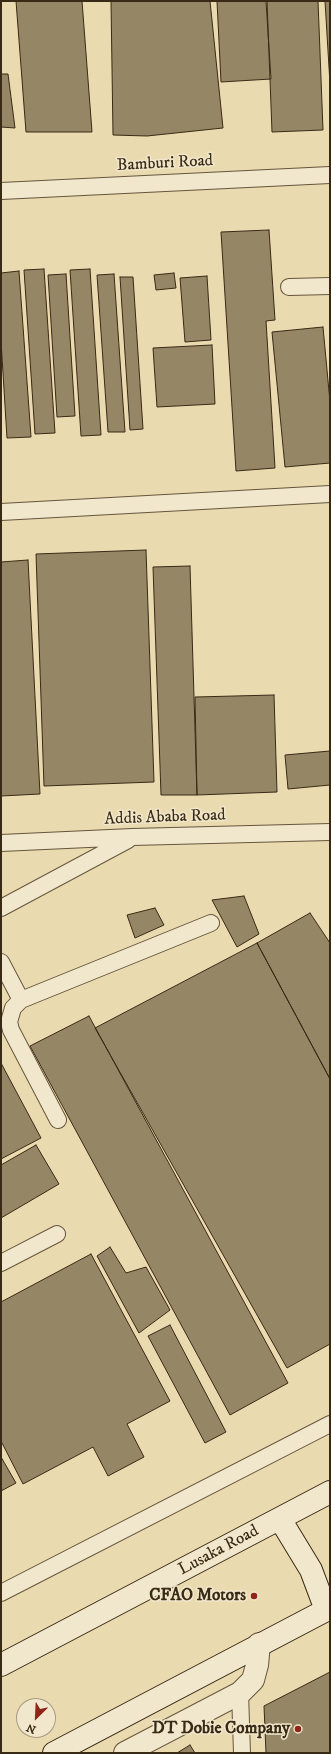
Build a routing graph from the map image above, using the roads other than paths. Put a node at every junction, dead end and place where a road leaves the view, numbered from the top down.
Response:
1 (330, 175) edge
2 (1, 191) edge
3 (330, 286) edge
4 (289, 287) dead end
5 (330, 494) edge
6 (1, 512) edge
7 (330, 832) edge
8 (132, 837) junction
9 (1, 843) edge
10 (1, 908) edge
11 (211, 923) dead end
12 (1, 962) edge
13 (21, 1000) junction
14 (58, 1120) dead end
15 (57, 1234) dead end
16 (1, 1263) edge
17 (330, 1424) edge
18 (330, 1492) edge
19 (280, 1519) junction
20 (1, 1593) edge
21 (328, 1609) edge
22 (259, 1644) junction
23 (1, 1665) edge
24 (240, 1693) junction
25 (54, 1753) edge
26 (125, 1753) edge
27 (242, 1753) edge

1 - 2 lane, Bamburi Road
3 - 4 lane
5 - 6 lane
7 - 8 lane, Addis Ababa Road
8 - 9 lane, Addis Ababa Road
8 - 10 lane
11 - 13 lane
12 - 13 lane
13 - 14 lane
15 - 16 lane
17 - 20 lane
18 - 19 main road, Lusaka Road
19 - 21 main road
19 - 23 main road, Lusaka Road
21 - 22 main road
22 - 24 main road
22 - 25 main road
24 - 26 main road
24 - 27 lane

